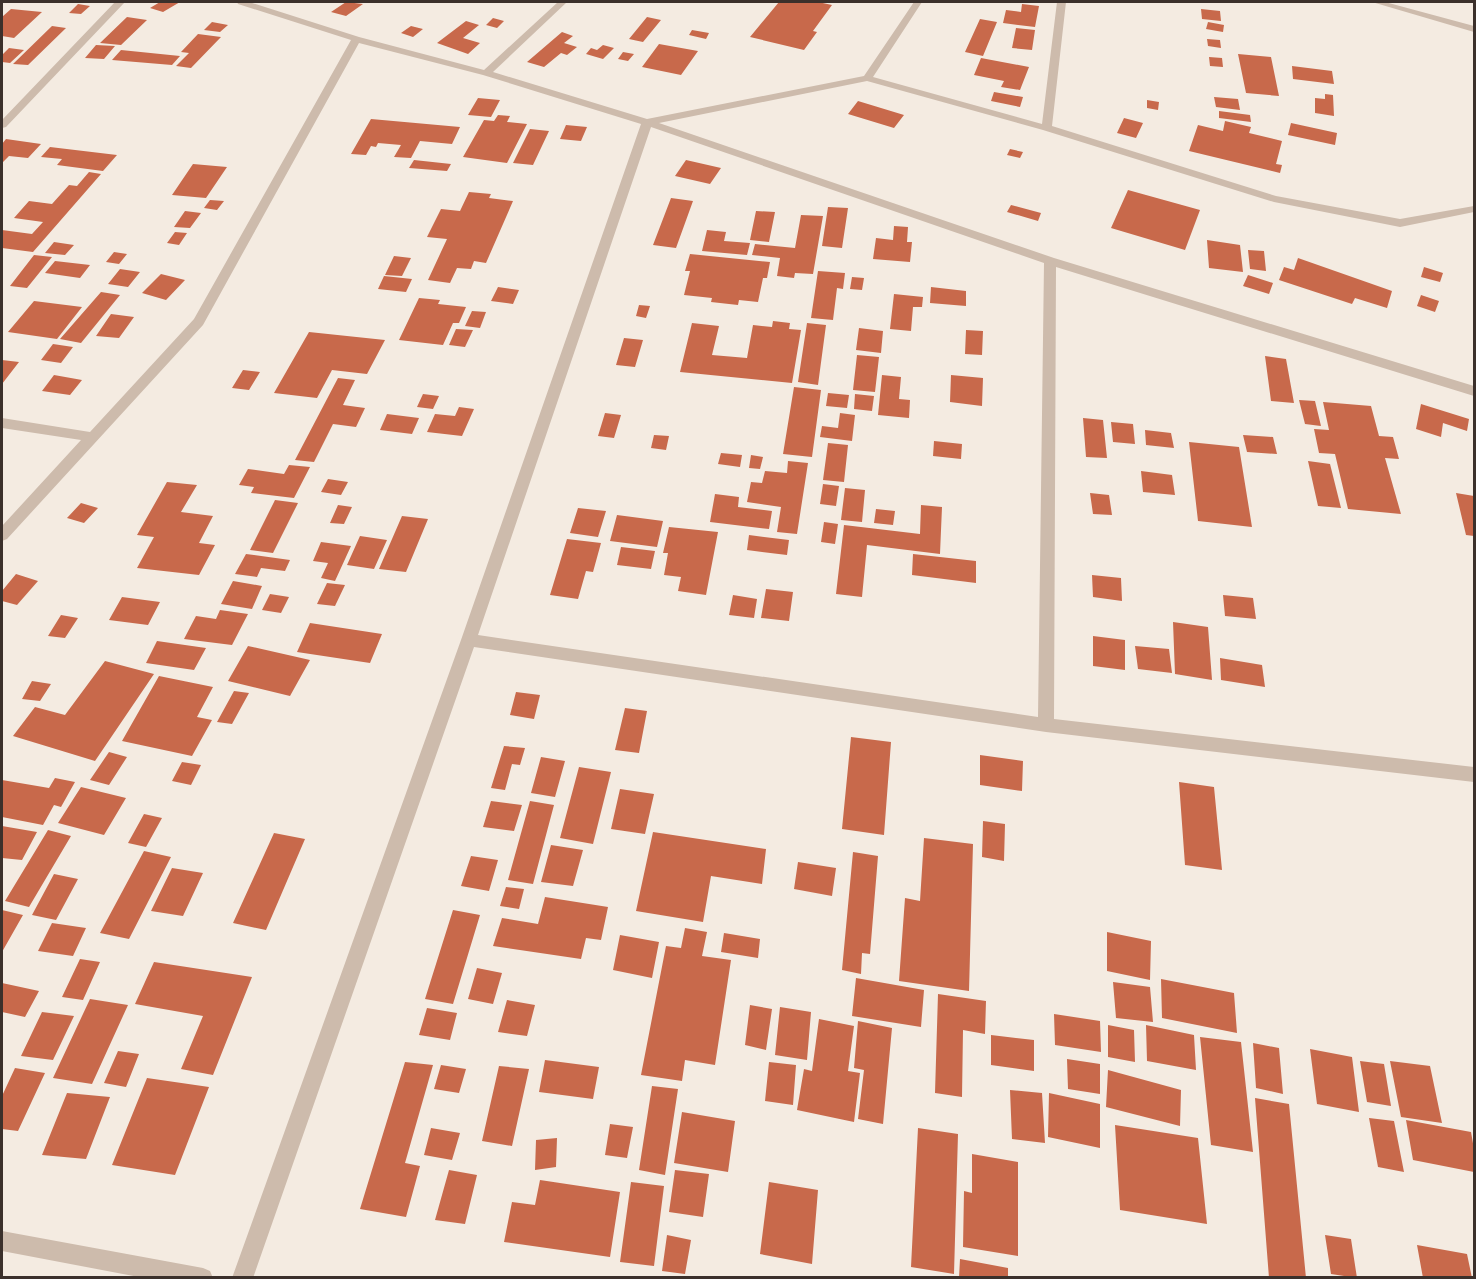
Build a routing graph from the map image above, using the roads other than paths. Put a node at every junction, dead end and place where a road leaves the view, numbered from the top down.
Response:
1 (120, 2) edge
2 (241, 2) edge
3 (564, 2) edge
4 (918, 2) edge
5 (1062, 2) edge
6 (1377, 2) edge
7 (1474, 29) edge
8 (356, 39) junction
9 (486, 73) junction
10 (867, 78) junction
11 (647, 122) junction
12 (2, 125) edge
13 (1047, 128) junction
14 (1474, 209) edge
15 (1050, 261) junction
16 (1474, 391) edge
17 (2, 423) edge
18 (91, 437) junction
19 (2, 535) edge
20 (469, 640) junction
21 (1046, 725) junction
22 (1474, 775) edge
23 (2, 1241) edge
24 (203, 1278) edge
25 (242, 1278) edge

1 - 12 street
2 - 8 street
3 - 9 street
4 - 10 street
5 - 13 street
6 - 7 street
8 - 9 street
8 - 18 street
9 - 11 street
10 - 11 street
10 - 13 street
11 - 15 street
11 - 20 street
13 - 14 street
15 - 16 street
15 - 21 street
17 - 18 street
18 - 19 street
20 - 21 street
20 - 25 street
21 - 22 street
23 - 24 street

